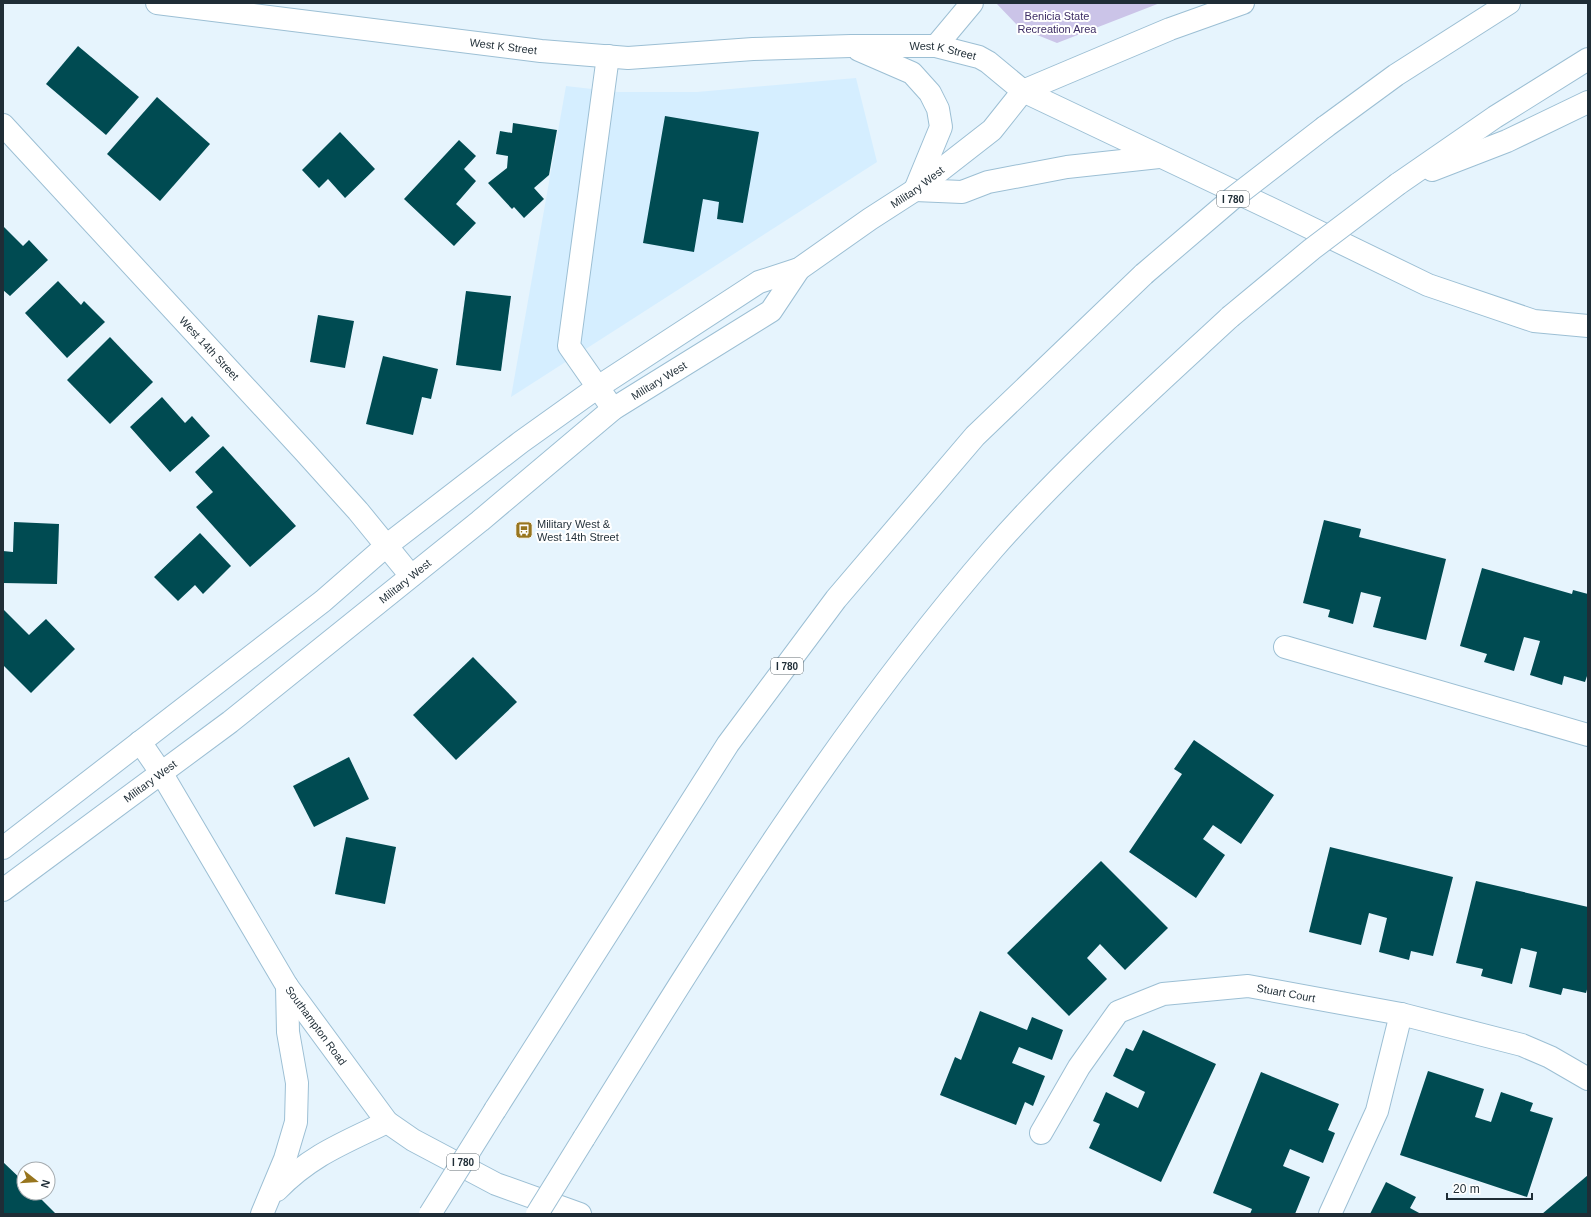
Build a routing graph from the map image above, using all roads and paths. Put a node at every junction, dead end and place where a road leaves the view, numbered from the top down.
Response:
1 (157, 3) edge
2 (972, 3) edge
3 (1243, 3) edge
4 (1509, 3) edge
5 (851, 46) junction
6 (936, 46) junction
7 (608, 56) junction
8 (1588, 59) edge
9 (1023, 91) junction
10 (1588, 102) edge
11 (3, 125) edge
12 (1159, 157) junction
13 (1398, 184) junction
14 (915, 190) junction
15 (799, 269) junction
16 (1588, 326) edge
17 (598, 387) junction
18 (613, 409) junction
19 (386, 546) junction
20 (411, 576) junction
21 (1285, 647) dead end
22 (1588, 735) edge
23 (140, 742) junction
24 (162, 774) junction
25 (3, 848) edge
26 (3, 890) edge
27 (287, 986) junction
28 (1401, 1014) junction
29 (1588, 1079) edge
30 (387, 1122) junction
31 (1041, 1134) dead end
32 (266, 1205) edge
33 (430, 1214) edge
34 (537, 1214) edge
35 (580, 1214) edge
36 (1330, 1214) edge

1 - 7 main road, West K Street
2 - 6 main road
3 - 9 main road
4 - 33 main road, I 780, bridge
5 - 6 main road, West K Street
5 - 7 main road, West K Street
5 - 14 main road, West K Street
6 - 9 main road, West K Street
7 - 17 main road
8 - 13 main road
9 - 12 main road, West K Street
9 - 14 main road, Military West
10 - 13 main road
11 - 19 main road, West 14th Street
12 - 14 main road
12 - 16 main road, West K Street
13 - 34 main road, bridge
14 - 15 main road, Military West
15 - 17 main road, Military West
15 - 18 main road, Military West
17 - 18 main road
17 - 19 main road, Military West
18 - 20 main road, Military West
19 - 20 main road, West 14th Street
19 - 23 main road, Military West
20 - 24 main road, Military West
21 - 22 main road
23 - 24 main road, Southampton Road
23 - 25 main road, Military West
24 - 26 main road, Military West
24 - 27 main road, Southampton Road
27 - 30 main road, Southampton Road
27 - 32 main road
28 - 29 main road, Stuart Court
28 - 31 main road, Stuart Court
28 - 36 main road
30 - 32 main road
30 - 35 main road, Southampton Road

